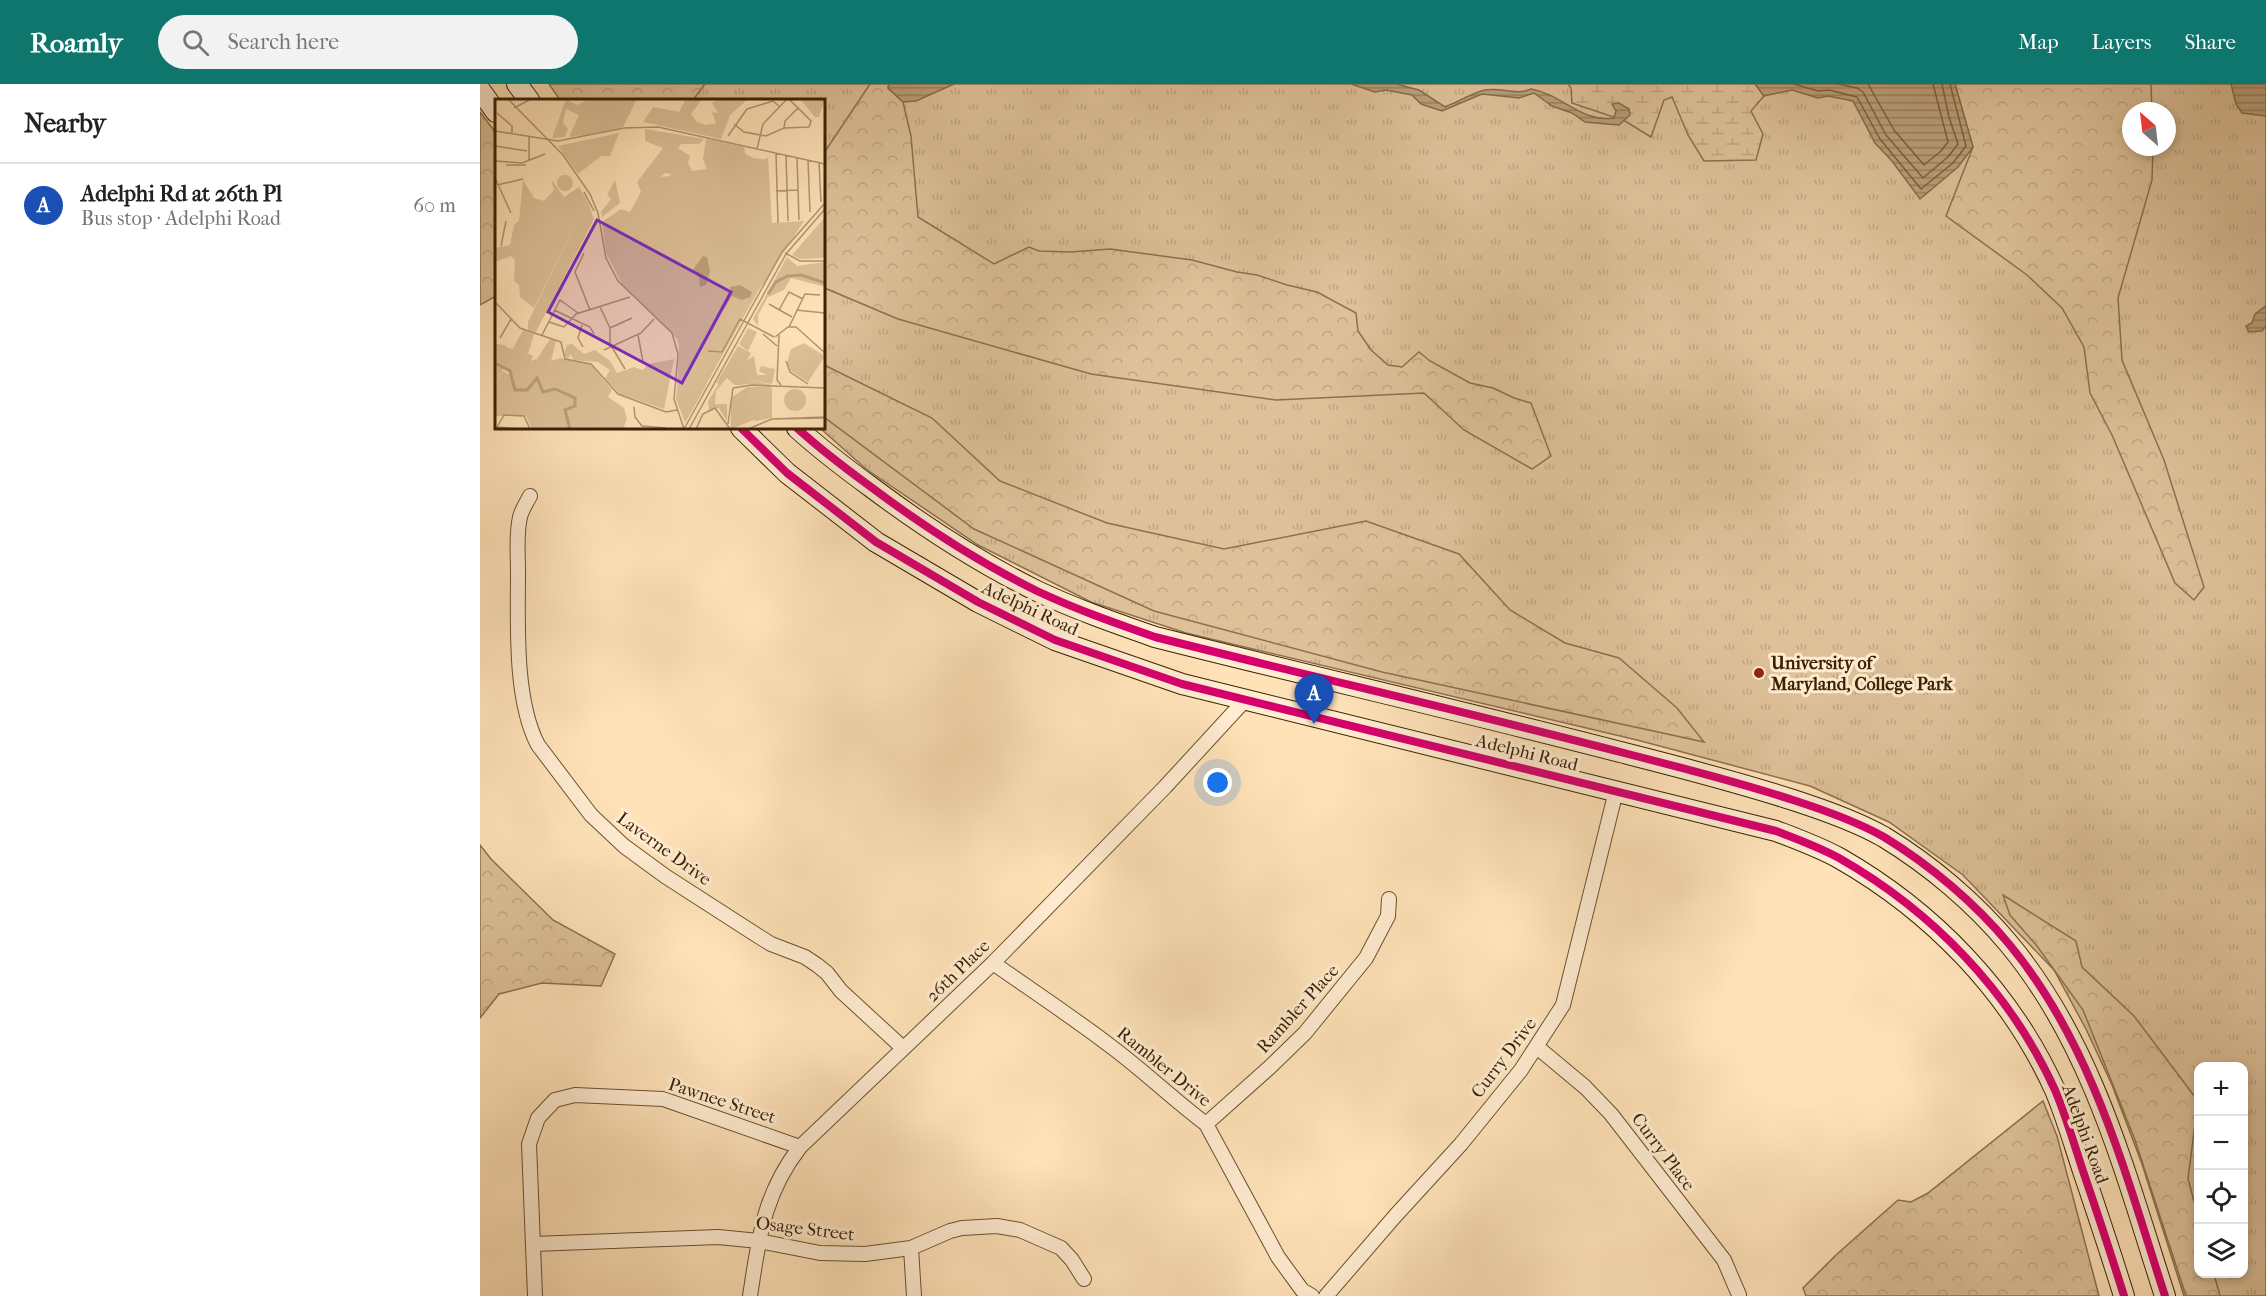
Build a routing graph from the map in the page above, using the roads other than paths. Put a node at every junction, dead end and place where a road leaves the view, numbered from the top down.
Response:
1 (517, 84) edge
2 (480, 90) edge
3 (528, 99) edge
4 (495, 111) edge
5 (742, 429) edge
6 (798, 429) edge
7 (530, 496) dead end
8 (1246, 699) junction
9 (1616, 791) junction
10 (1389, 899) dead end
11 (993, 963) junction
12 (1537, 1047) junction
13 (903, 1048) junction
14 (1206, 1124) junction
15 (800, 1147) junction
16 (759, 1241) junction
17 (533, 1244) junction
18 (911, 1248) junction
19 (1084, 1279) dead end
20 (1739, 1295) edge
21 (535, 1296) edge
22 (750, 1296) edge
23 (915, 1296) edge
24 (1312, 1296) edge
25 (1326, 1296) edge
26 (2124, 1296) edge
27 (2165, 1296) edge

1 - 3 main road
2 - 4 main road
5 - 8 main road, Adelphi Road
6 - 27 main road, Adelphi Road
7 - 13 street, Laverne Drive
8 - 9 main road, Adelphi Road
8 - 11 street, 26th Place
9 - 12 street, Curry Drive
9 - 26 main road, Adelphi Road
10 - 14 street, Rambler Place
11 - 13 street, 26th Place
11 - 14 street, Rambler Drive
12 - 20 street, Curry Place
12 - 25 street, Curry Drive
13 - 15 street, 26th Place
14 - 24 street, Rambler Drive
15 - 16 street, 26th Place
15 - 17 street, Pawnee Street
16 - 17 street, Osage Street
16 - 18 street, Osage Street
16 - 22 street, 26th Place
17 - 21 street, Pawnee Street
18 - 19 street, Osage Street
18 - 23 street

